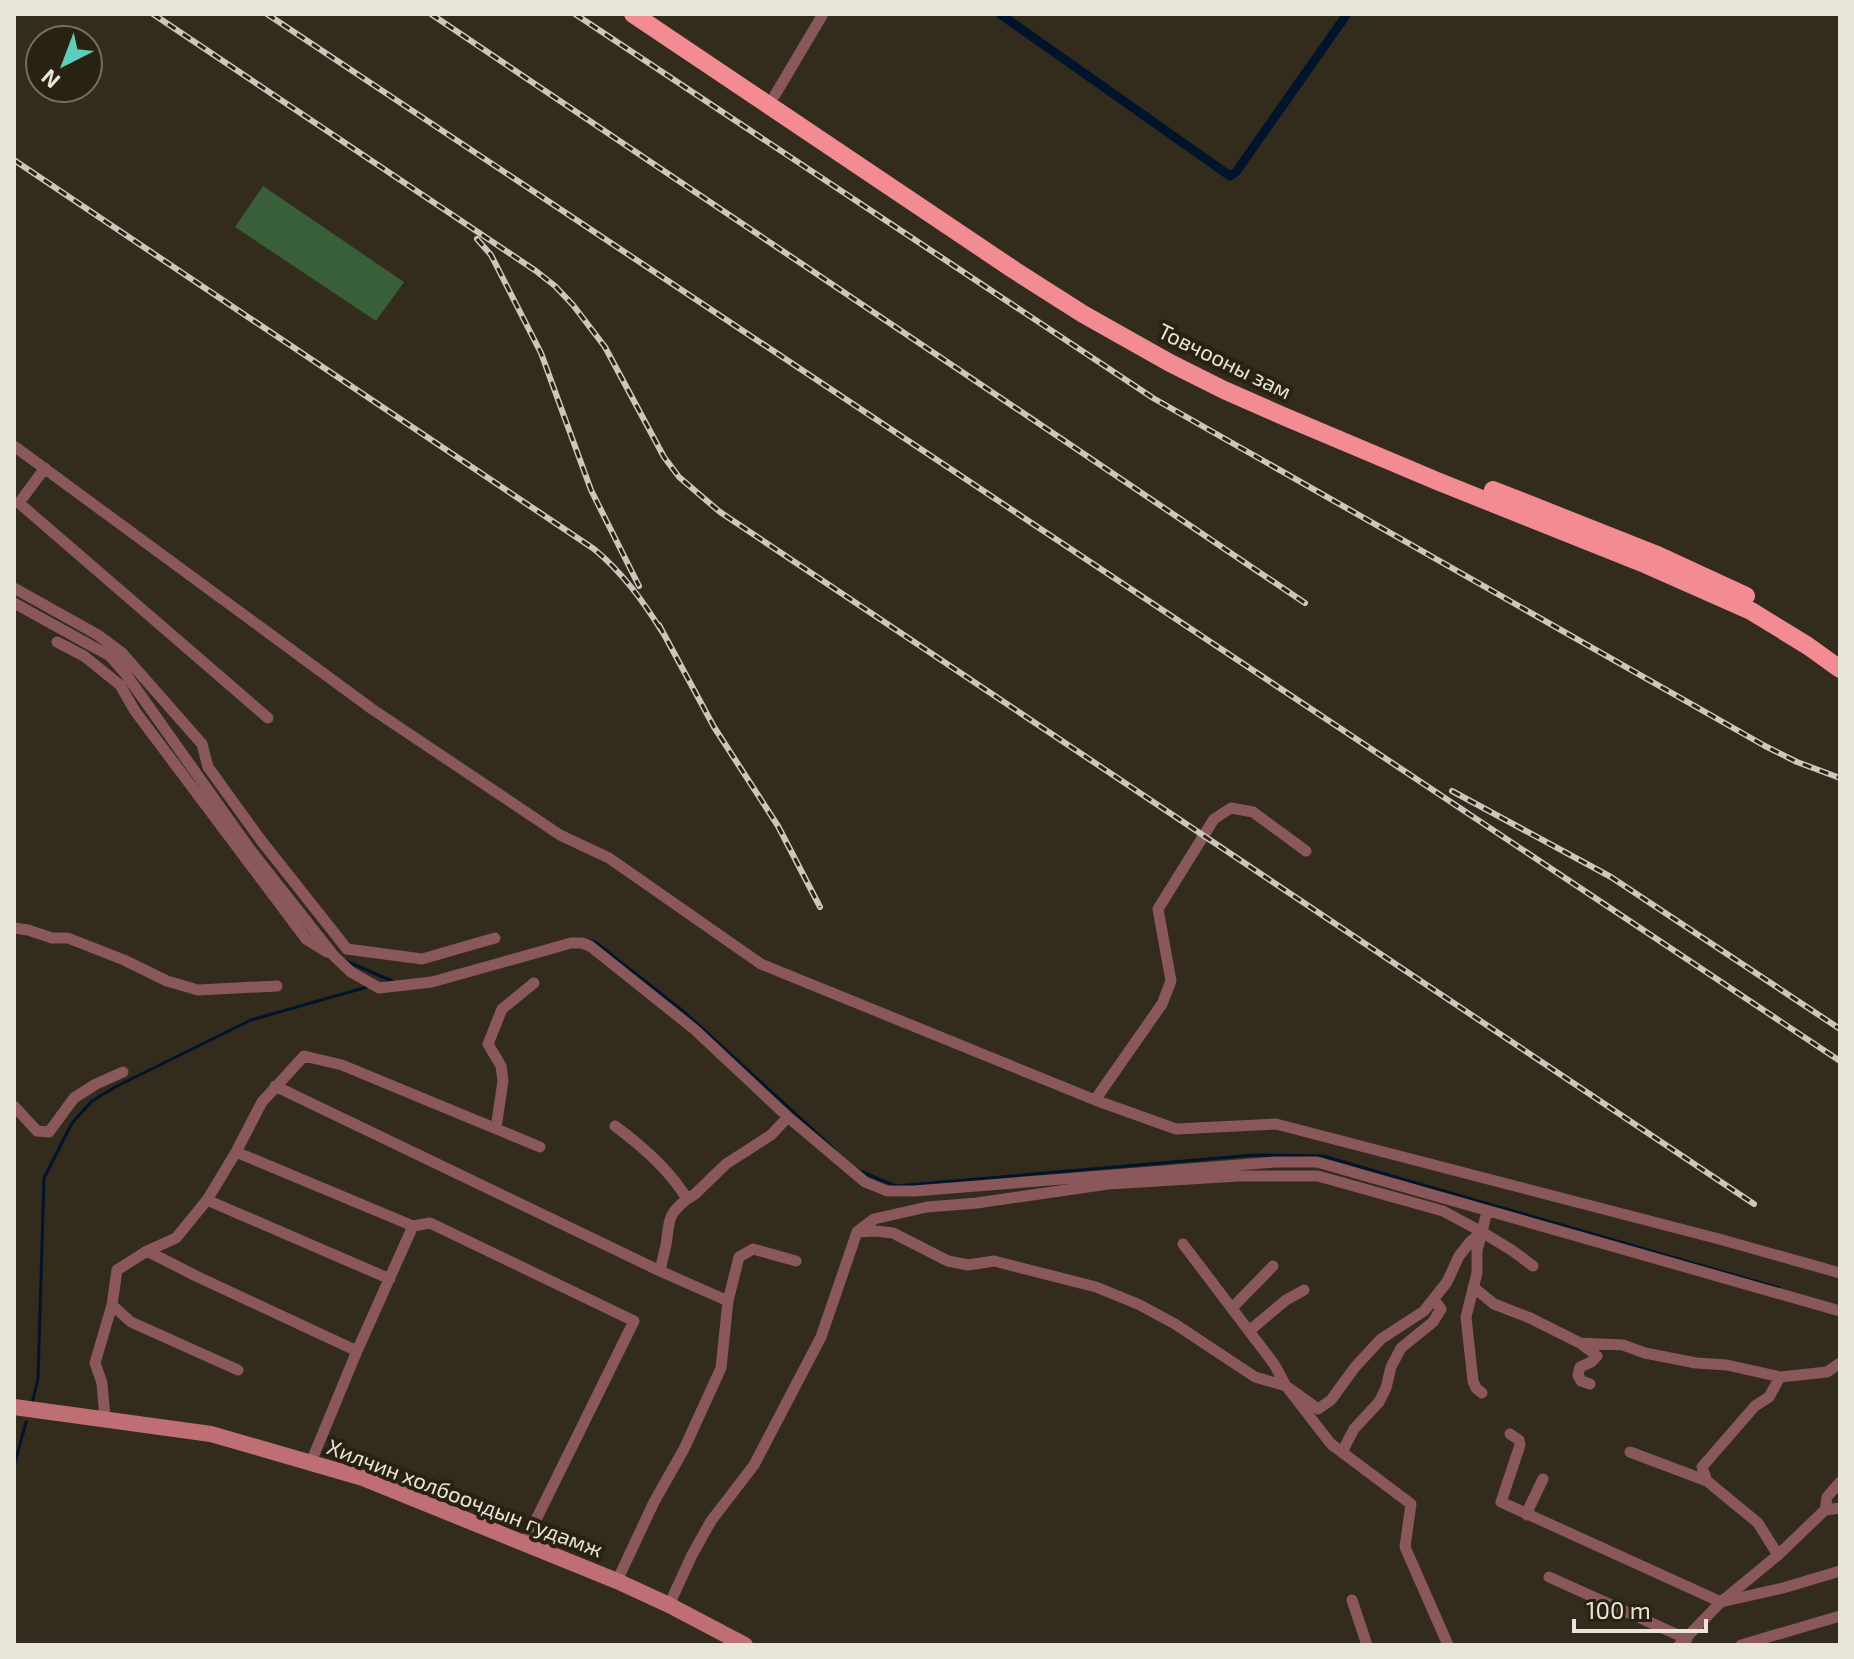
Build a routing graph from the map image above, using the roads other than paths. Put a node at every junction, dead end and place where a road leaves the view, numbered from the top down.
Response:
1 (633, 14) edge
2 (654, 14) edge
3 (823, 14) edge
4 (775, 95) junction
5 (14, 446) edge
6 (45, 468) junction
7 (14, 588) edge
8 (14, 603) edge
9 (57, 642) dead end
10 (1840, 655) edge
11 (1840, 669) edge
12 (268, 718) dead end
13 (1306, 851) dead end
14 (14, 928) edge
15 (495, 938) dead end
16 (334, 956) junction
17 (534, 983) dead end
18 (277, 986) dead end
19 (123, 1072) dead end
20 (275, 1086) junction
21 (1095, 1100) junction
22 (14, 1106) edge
23 (788, 1117) junction
24 (615, 1126) dead end
25 (496, 1128) junction
26 (540, 1147) dead end
27 (236, 1152) junction
28 (687, 1199) junction
29 (207, 1200) junction
30 (1487, 1211) junction
31 (413, 1226) junction
32 (857, 1232) junction
33 (1482, 1232) junction
34 (1183, 1244) dead end
35 (147, 1251) junction
36 (796, 1261) dead end
37 (1273, 1266) dead end
38 (1533, 1266) dead end
39 (660, 1271) junction
40 (1840, 1273) edge
41 (390, 1279) junction
42 (1473, 1287) junction
43 (1304, 1290) dead end
44 (1434, 1300) junction
45 (728, 1301) junction
46 (112, 1305) junction
47 (1232, 1308) junction
48 (1840, 1311) edge
49 (1249, 1331) junction
50 (1580, 1343) junction
51 (357, 1351) junction
52 (1840, 1363) edge
53 (238, 1370) dead end
54 (1780, 1377) junction
55 (1590, 1384) dead end
56 (1286, 1386) junction
57 (1482, 1393) dead end
58 (14, 1407) edge
59 (105, 1419) junction
60 (1510, 1434) dead end
61 (1342, 1452) junction
62 (1630, 1452) dead end
63 (311, 1462) junction
64 (1543, 1479) dead end
65 (1707, 1481) junction
66 (1840, 1482) edge
67 (1840, 1508) edge
68 (1825, 1510) junction
69 (1527, 1515) junction
70 (524, 1544) junction
71 (1778, 1555) junction
72 (1840, 1571) edge
73 (1549, 1577) dead end
74 (617, 1581) junction
75 (1352, 1600) dead end
76 (1721, 1602) junction
77 (669, 1605) junction
78 (1840, 1616) edge
79 (1683, 1642) edge
80 (745, 1645) edge
81 (1367, 1645) edge
82 (1448, 1645) edge
83 (1741, 1645) edge

1 - 11 highway, Товчооны зам
2 - 4 highway, Товчооны зам
3 - 4 street
4 - 10 highway, Товчооны зам
5 - 6 street
6 - 12 street
6 - 21 street
7 - 15 street
8 - 16 street
9 - 16 street
13 - 21 street
14 - 18 street
16 - 23 street
17 - 25 street
19 - 22 street
20 - 25 street
20 - 27 street
20 - 39 street
21 - 40 street
23 - 28 street
23 - 30 street
24 - 28 street
25 - 26 street
27 - 29 street
27 - 31 street
28 - 39 street
29 - 35 street
29 - 41 street
30 - 33 street
30 - 48 street
31 - 41 street
31 - 70 street
32 - 33 street
32 - 56 street
32 - 77 street
33 - 38 street
33 - 42 street
33 - 44 street
34 - 47 street
35 - 46 street
35 - 51 street
36 - 45 street
37 - 47 street
39 - 45 street
41 - 51 street
42 - 50 street
42 - 57 street
43 - 49 street
44 - 56 street
44 - 61 street
45 - 74 street
46 - 53 street
46 - 59 street
47 - 49 street
49 - 56 street
50 - 54 street
50 - 55 street
51 - 63 street
52 - 54 street
54 - 65 street
56 - 61 street
58 - 59 main road, Хилчин холбоочдын гудамж
59 - 63 main road, Хилчин холбоочдын гудамж
60 - 69 street
61 - 82 street
62 - 65 street
63 - 70 main road, Хилчин холбоочдын гудамж
64 - 69 street
65 - 71 street
66 - 68 street
67 - 68 street
68 - 71 street
69 - 76 street
70 - 74 main road, Хилчин холбоочдын гудамж
71 - 76 street
72 - 76 street
73 - 79 street
74 - 77 main road, Хилчин холбоочдын гудамж
75 - 81 street
76 - 79 street
77 - 80 main road, Хилчин холбоочдын гудамж
78 - 83 street

